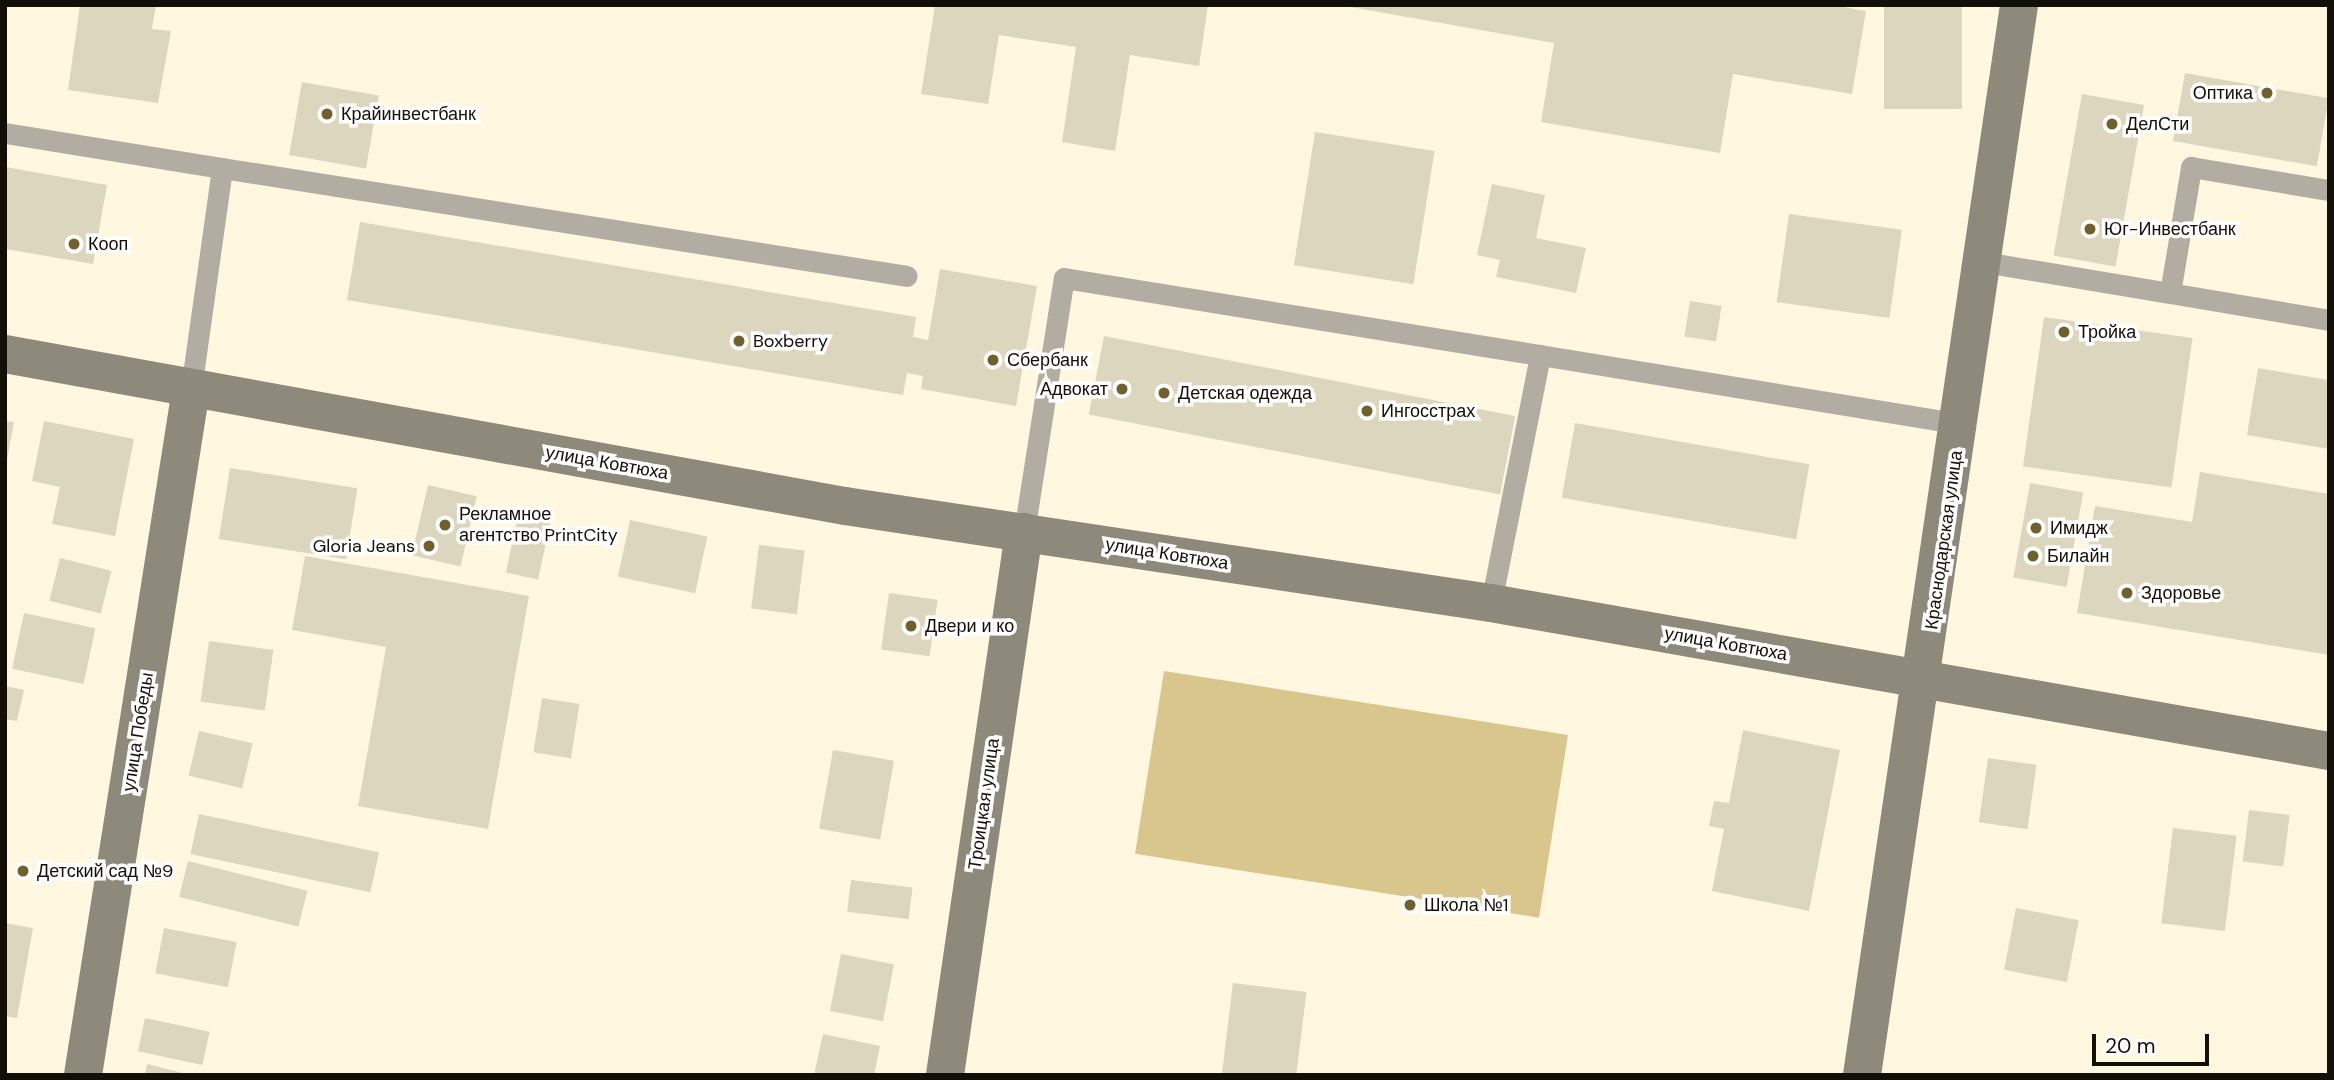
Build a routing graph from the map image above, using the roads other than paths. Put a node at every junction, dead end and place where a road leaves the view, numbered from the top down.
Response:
1 (2019, 5) edge
2 (5, 134) edge
3 (222, 168) junction
4 (2329, 190) edge
5 (1984, 262) junction
6 (906, 276) dead end
7 (2170, 293) junction
8 (2329, 320) edge
9 (5, 354) edge
10 (1540, 355) junction
11 (191, 389) junction
12 (1960, 424) junction
13 (1024, 532) junction
14 (1491, 603) junction
15 (1924, 679) junction
16 (2329, 751) edge
17 (83, 1075) edge
18 (945, 1075) edge
19 (1863, 1075) edge

1 - 5 main road, Краснодарская улица
2 - 3 lane
3 - 6 lane
3 - 11 lane
4 - 7 lane
5 - 7 lane
5 - 12 main road, Краснодарская улица
7 - 8 lane
9 - 11 main road, улица Ковтюха
10 - 12 lane
10 - 13 lane
10 - 14 lane
11 - 13 main road, улица Ковтюха
11 - 17 main road, улица Победы
12 - 15 main road, Краснодарская улица
13 - 14 main road, улица Ковтюха
13 - 18 main road, Троицкая улица
14 - 15 main road, улица Ковтюха
15 - 16 main road, улица Ковтюха
15 - 19 main road, Краснодарская улица

